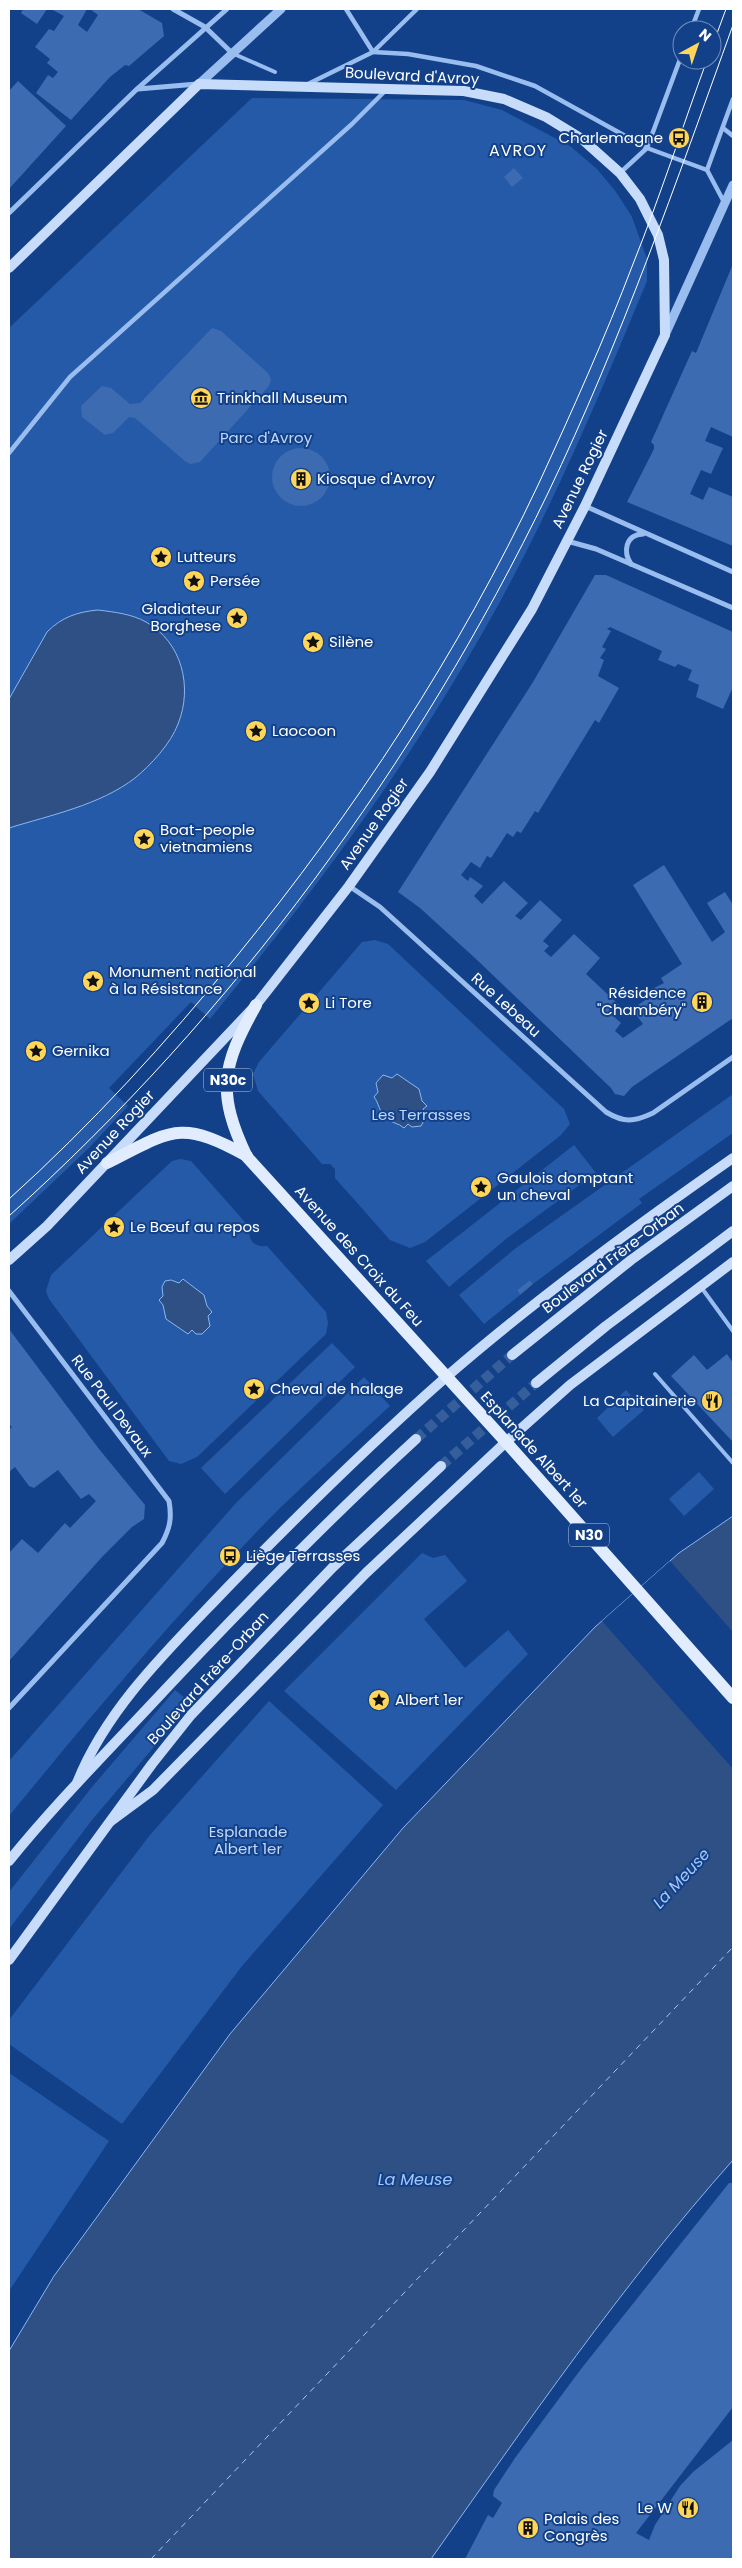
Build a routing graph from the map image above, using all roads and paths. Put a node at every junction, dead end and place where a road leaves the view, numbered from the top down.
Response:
1 (173, 9) edge
2 (227, 9) edge
3 (281, 9) edge
4 (346, 9) edge
5 (417, 9) edge
6 (205, 27) junction
7 (373, 52) junction
8 (232, 53) junction
9 (676, 70) edge
10 (275, 72) dead end
11 (199, 84) junction
12 (305, 86) junction
13 (388, 88) junction
14 (137, 89) junction
15 (733, 99) edge
16 (723, 128) junction
17 (733, 136) edge
18 (647, 148) junction
19 (707, 170) junction
20 (620, 173) junction
21 (733, 184) edge
22 (724, 203) junction
23 (9, 213) edge
24 (9, 268) edge
25 (665, 335) junction
26 (9, 453) edge
27 (585, 506) junction
28 (646, 534) junction
29 (567, 541) junction
30 (632, 565) junction
31 (733, 572) edge
32 (733, 608) edge
33 (349, 886) junction
34 (256, 1005) junction
35 (733, 1058) edge
36 (247, 1157) junction
37 (733, 1158) edge
38 (107, 1163) junction
39 (733, 1186) edge
40 (733, 1232) edge
41 (9, 1260) edge
42 (733, 1262) edge
43 (700, 1285) junction
44 (9, 1291) edge
45 (733, 1331) edge
46 (512, 1355) tunnel mouth
47 (655, 1374) dead end
48 (447, 1377) junction
49 (536, 1382) tunnel mouth
50 (416, 1439) tunnel mouth
51 (506, 1442) junction
52 (733, 1463) edge
53 (441, 1466) tunnel mouth
54 (733, 1698) edge
55 (9, 1708) edge
56 (77, 1783) junction
57 (111, 1821) junction
58 (9, 1861) edge
59 (9, 1960) edge

1 - 6 street
2 - 6 street
3 - 8 street
4 - 7 street
5 - 7 street
6 - 8 street
6 - 14 street
7 - 12 street
7 - 18 street
8 - 10 lane
8 - 11 street
9 - 18 street
11 - 12 main road, Boulevard d'Avroy
11 - 14 street, Boulevard d'Avroy
11 - 24 main road
12 - 13 main road, Boulevard d'Avroy
13 - 20 main road, Boulevard d'Avroy
13 - 26 street
14 - 23 street
15 - 16 street
16 - 17 street
16 - 19 street
18 - 19 street
18 - 20 street
19 - 22 street
20 - 25 main road, Boulevard d'Avroy
21 - 22 street
22 - 25 street
25 - 27 main road, Avenue Rogier
27 - 28 street
27 - 29 main road, Avenue Rogier
28 - 30 street
28 - 31 street
29 - 30 street
29 - 33 main road, Avenue Rogier
30 - 32 street
33 - 34 main road, Avenue Rogier
33 - 35 street, Rue Lebeau
34 - 36 main road, N30c
34 - 38 main road, Avenue Rogier
36 - 38 main road
36 - 48 main road, Avenue des Croix du Feu
37 - 48 main road
38 - 41 main road, Avenue Rogier
39 - 46 main road, Boulevard Frère-Orban
40 - 49 main road
42 - 43 main road
43 - 45 lane
43 - 51 main road
44 - 55 street, Rue Paul Devaux
47 - 52 lane
48 - 51 main road, Esplanade Albert 1er
48 - 56 main road
50 - 56 main road, Boulevard Frère-Orban
51 - 54 main road, Esplanade Albert 1er / N30
51 - 57 main road
53 - 57 main road, Boulevard Frère-Orban
56 - 58 main road, Boulevard Frère-Orban
57 - 59 main road, Boulevard Frère-Orban

